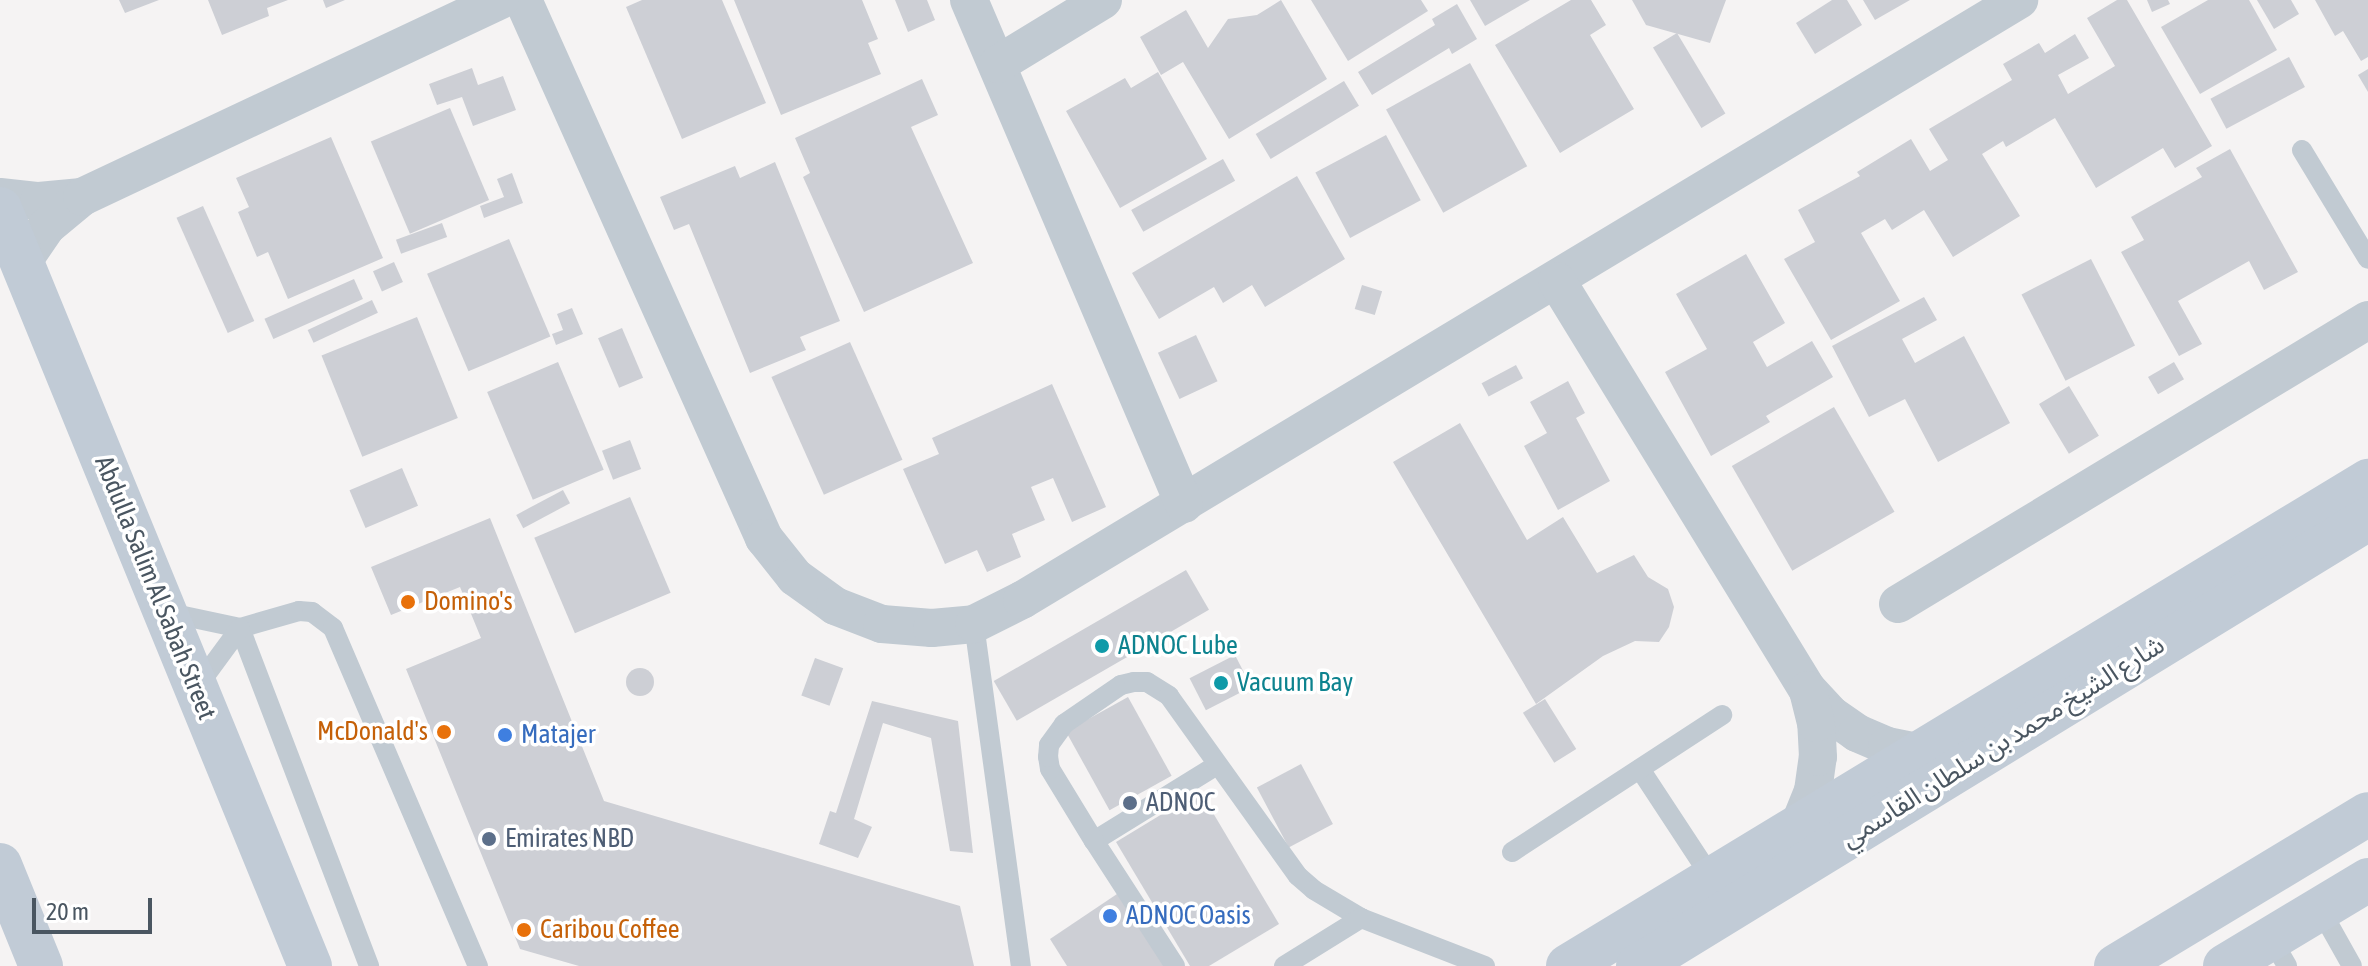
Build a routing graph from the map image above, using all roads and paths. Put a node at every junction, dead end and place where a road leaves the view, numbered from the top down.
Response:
1 (500, 0) edge
2 (523, 0) edge
3 (969, 0) edge
4 (1103, 0) edge
5 (2019, 0) edge
6 (998, 64) junction
7 (2302, 150) dead end
8 (0, 197) edge
9 (82, 197) junction
10 (0, 209) edge
11 (2368, 259) edge
12 (21, 264) junction
13 (1557, 281) junction
14 (2368, 320) edge
15 (2368, 481) edge
16 (1184, 504) junction
17 (2368, 519) edge
18 (1898, 604) dead end
19 (2160, 607) junction
20 (165, 612) junction
21 (2209, 616) junction
22 (974, 624) junction
23 (240, 628) junction
24 (196, 688) junction
25 (1808, 690) junction
26 (1722, 715) dead end
27 (1919, 752) junction
28 (1217, 765) junction
29 (1640, 769) junction
30 (2368, 814) edge
31 (1800, 823) junction
32 (1094, 841) junction
33 (1512, 852) dead end
34 (0, 865) edge
35 (1711, 877) junction
36 (2368, 880) edge
37 (2320, 909) junction
38 (1361, 918) junction
39 (2279, 952) edge
40 (41, 966) edge
41 (310, 966) edge
42 (369, 966) edge
43 (478, 966) edge
44 (1021, 966) edge
45 (1175, 966) edge
46 (1284, 966) edge
47 (1485, 966) edge
48 (1568, 966) edge
49 (1638, 966) edge
50 (2116, 966) edge
51 (2225, 966) edge
52 (2352, 966) edge

1 - 9 street
2 - 22 street
3 - 6 street
4 - 6 street
5 - 13 street
6 - 16 street
7 - 11 lane
8 - 9 street
9 - 12 street
10 - 12 main road, Abdulla Salim Al Sabah Street
12 - 20 main road, Abdulla Salim Al Sabah Street
13 - 16 street
13 - 25 street
14 - 18 street
15 - 19 main road
16 - 22 street
17 - 21 main road, شارع الشيخ محمد بن سلطان القاسمي
19 - 21 main road
19 - 27 main road
20 - 23 lane
20 - 24 main road, Abdulla Salim Al Sabah Street
21 - 49 main road, شارع الشيخ محمد بن سلطان القاسمي
22 - 44 lane
23 - 24 lane
23 - 42 lane
23 - 43 lane
24 - 41 main road, Abdulla Salim Al Sabah Street
25 - 27 street
25 - 31 street
26 - 29 lane
27 - 31 main road
28 - 32 lane
28 - 32 lane
28 - 38 lane
29 - 33 lane
29 - 35 lane
30 - 50 main road
31 - 35 main road
32 - 45 lane
34 - 40 main road
35 - 48 main road
36 - 37 main road
37 - 39 main road
37 - 52 lane
38 - 46 lane
38 - 47 lane
39 - 51 main road

